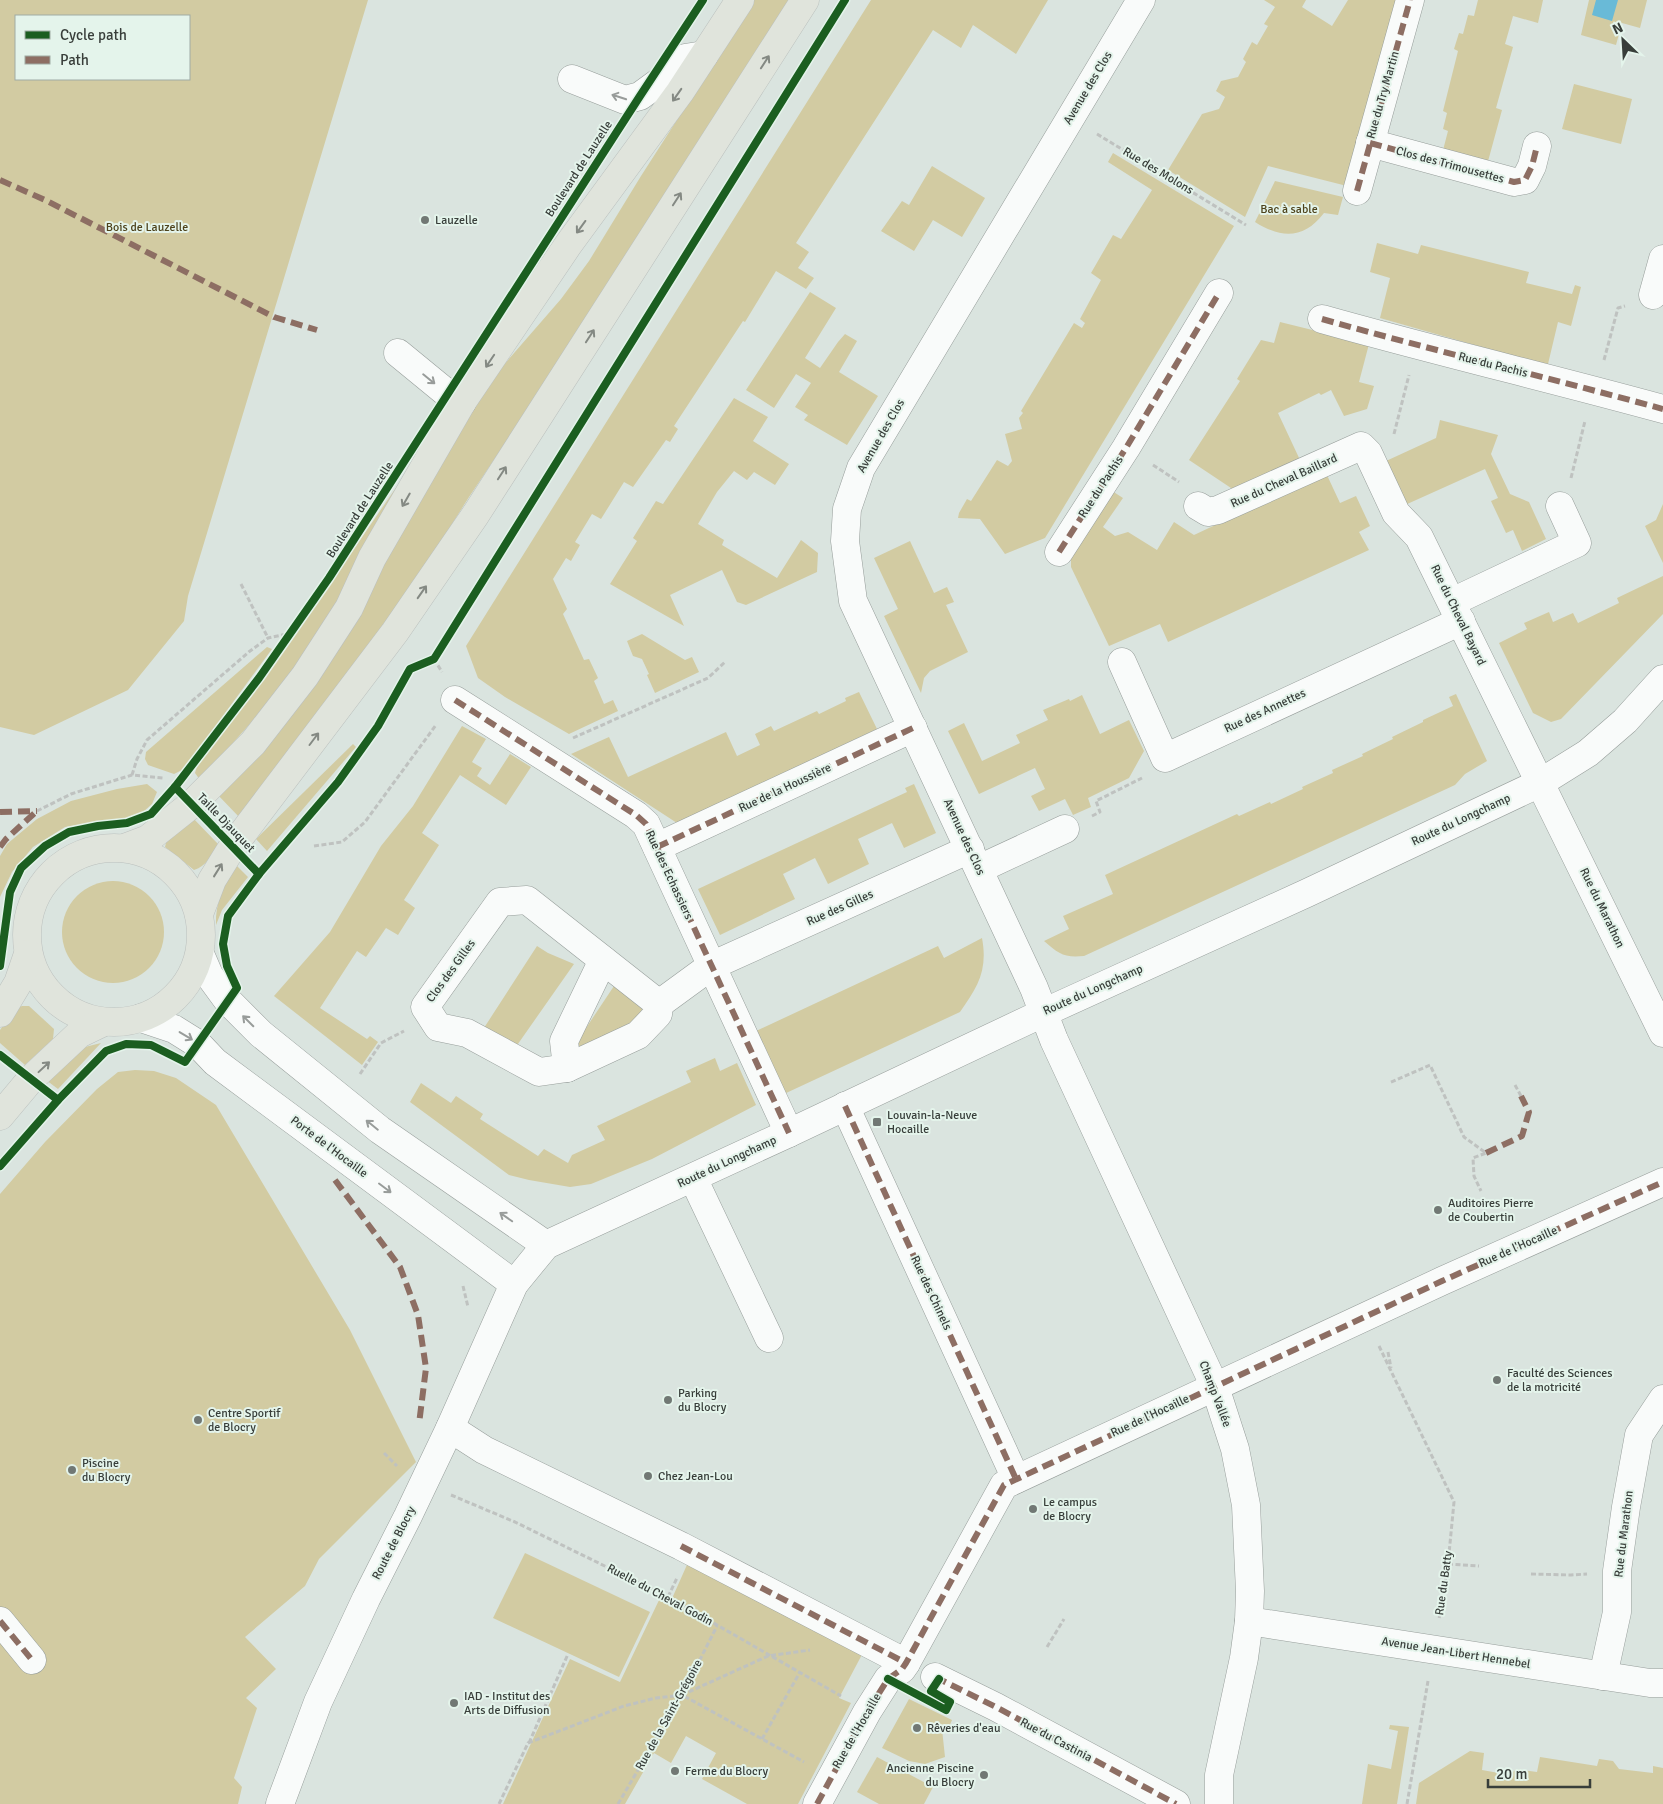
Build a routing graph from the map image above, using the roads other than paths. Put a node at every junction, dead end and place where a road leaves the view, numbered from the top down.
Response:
1 (740, 0) edge
2 (804, 0) edge
3 (1141, 0) edge
4 (1410, 0) edge
5 (704, 55) junction
6 (572, 79) dead end
7 (1370, 143) junction
8 (1537, 146) dead end
9 (1357, 191) dead end
10 (1663, 259) edge
11 (1218, 293) dead end
12 (1653, 295) dead end
13 (1322, 319) dead end
14 (398, 353) dead end
15 (462, 402) junction
16 (1663, 409) edge
17 (1368, 453) joint
18 (1198, 506) road end
19 (1560, 506) dead end
20 (1060, 552) dead end
21 (1457, 611) junction
22 (1122, 662) dead end
23 (1663, 679) edge
24 (454, 700) road end
25 (912, 728) junction
26 (1540, 783) junction
27 (1065, 829) road end
28 (657, 847) junction
29 (124, 848) junction
30 (974, 859) junction
31 (199, 914) junction
32 (28, 954) junction
33 (200, 954) junction
34 (603, 960) junction
35 (711, 966) junction
36 (658, 1004) junction
37 (1043, 1013) junction
38 (0, 1014) edge
39 (141, 1018) junction
40 (1660, 1018) edge
41 (104, 1022) junction
42 (567, 1068) junction
43 (845, 1106) junction
44 (0, 1116) edge
45 (788, 1133) junction
46 (693, 1178) junction
47 (1663, 1182) edge
48 (546, 1245) junction
49 (514, 1284) junction
50 (769, 1338) dead end
51 (1215, 1387) junction
52 (1663, 1399) edge
53 (450, 1428) junction
54 (1016, 1479) junction
55 (0, 1621) edge
56 (1249, 1621) junction
57 (32, 1660) dead end
58 (906, 1663) junction
59 (1603, 1676) junction
60 (935, 1677) dead end
61 (1663, 1683) edge
62 (280, 1804) edge
63 (817, 1804) edge
64 (1176, 1804) edge
65 (1219, 1804) edge

1 - 5 main road
31 -> 2 main road
3 - 25 street, Avenue des Clos
4 - 7 street, Rue du Try Martin
5 -> 6 street
5 -> 15 main road
7 - 8 street, Clos des Trimousettes
7 - 9 street, Rue du Try Martin
10 - 12 street
11 - 20 street, Rue du Pachis
13 - 16 street, Rue du Pachis
14 -> 15 street
15 -> 29 main road
17 - 18 street, Rue du Cheval Baillard
17 - 21 street, Rue du Cheval Bayard
19 - 21 street, Rue des Annettes
21 - 22 street, Rue des Annettes
21 - 26 street, Rue du Cheval Bayard
23 - 26 street, Route du Longchamp
24 - 28 street, Rue des Echassiers
25 - 28 street, Rue de la Houssière
25 - 30 street, Avenue des Clos
26 - 37 street, Route du Longchamp
26 - 40 street, Rue du Marathon
27 - 30 street, Rue des Gilles
28 - 35 street, Rue des Echassiers
29 - 31 main road
29 - 32 main road
30 - 35 street, Rue des Gilles
30 - 37 street, Avenue des Clos
31 - 33 main road
32 - 38 main road
32 - 41 main road
33 - 39 main road
48 -> 33 street
34 - 36 street, Clos des Gilles
34 - 42 street
34 - 42 street, Clos des Gilles
35 - 36 street, Clos des Gilles
35 - 45 street, Rue des Echassiers
36 - 42 street, Clos des Gilles
37 - 43 street, Route du Longchamp
37 - 51 street, Champ Vallée
39 - 41 main road
39 -> 49 street, Porte de l'Hocaille
44 -> 41 main road
43 - 45 street, Route du Longchamp
43 - 54 street, Rue des Chinels
45 - 46 street, Route du Longchamp
46 - 48 street, Route du Longchamp
46 - 50 street
47 - 51 street, Rue de l'Hocaille
48 - 49 street, Route du Longchamp
49 - 53 street, Route de Blocry
51 - 54 street, Rue de l'Hocaille
51 - 56 street, Champ Vallée
52 - 59 street, Rue du Marathon
53 - 58 street
53 - 62 street, Route de Blocry
54 - 58 street, Rue de l'Hocaille
55 - 57 street
56 - 59 street, Avenue Jean-Libert Hennebel
56 - 65 street, Champ Vallée
58 - 63 street, Rue de l'Hocaille
59 - 61 street, Avenue Jean-Libert Hennebel
60 - 64 street, Rue du Castinia

